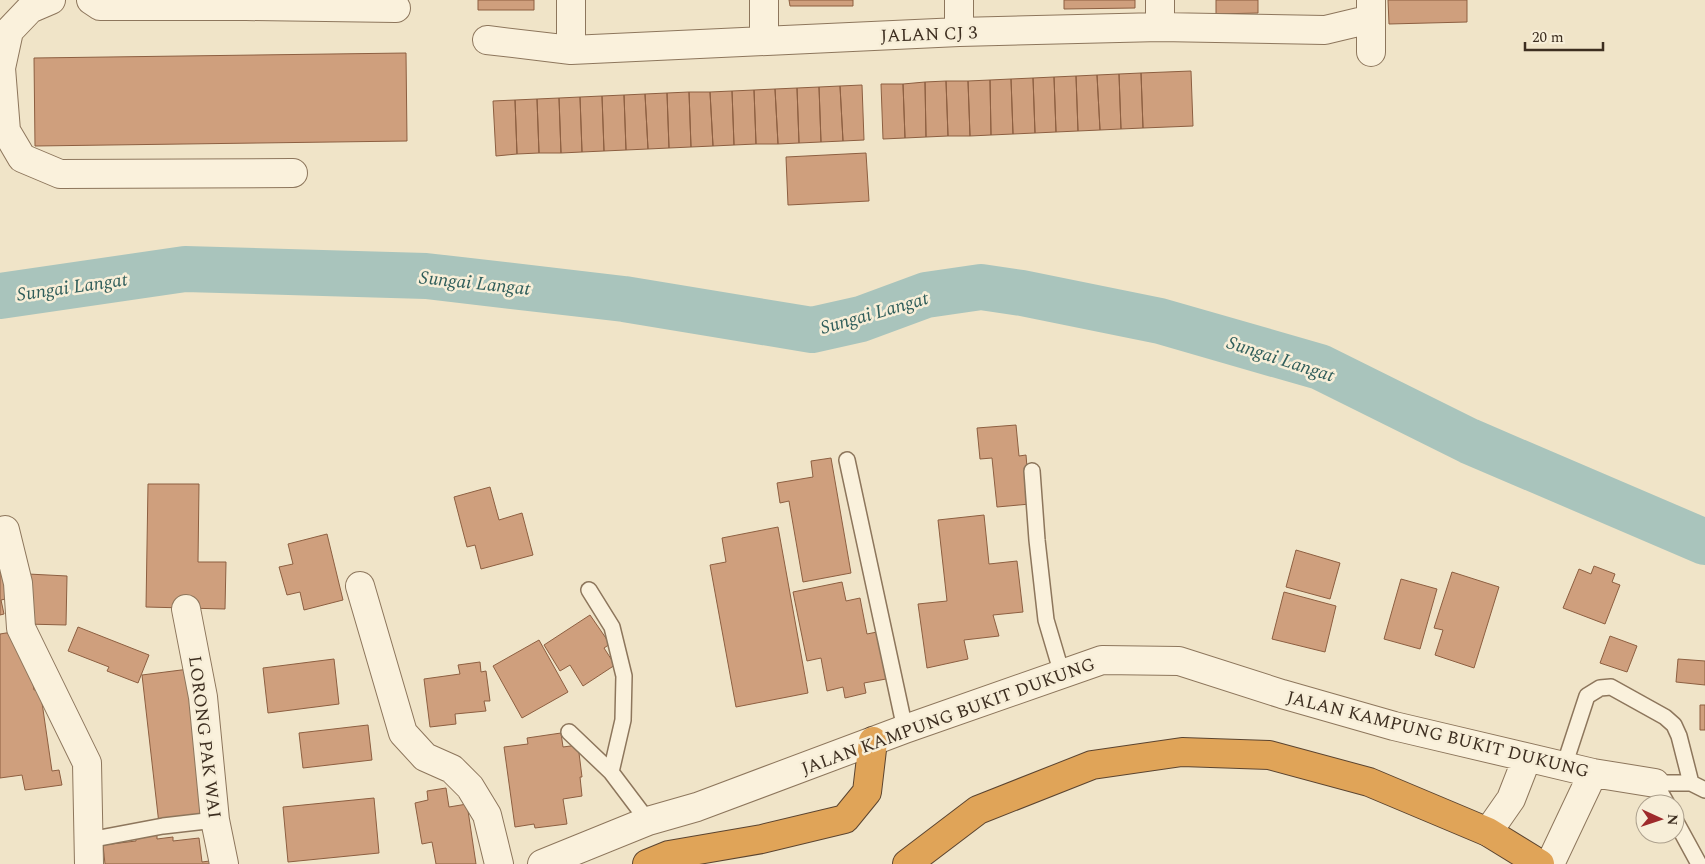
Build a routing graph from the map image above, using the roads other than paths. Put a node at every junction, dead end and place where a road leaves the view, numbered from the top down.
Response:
1 (51, 0) edge
2 (91, 0) edge
3 (571, 0) edge
4 (764, 0) edge
5 (959, 0) edge
6 (1160, 0) edge
7 (246, 3) edge
8 (396, 8) dead end
9 (1371, 9) edge
10 (1160, 27) junction
11 (959, 32) junction
12 (487, 40) dead end
13 (764, 42) junction
14 (571, 50) junction
15 (1371, 52) dead end
16 (293, 173) dead end
17 (847, 460) dead end
18 (1032, 471) dead end
19 (5, 530) dead end
20 (360, 586) dead end
21 (589, 590) dead end
22 (186, 609) dead end
23 (1062, 674) junction
24 (904, 729) junction
25 (569, 732) dead end
26 (873, 741) junction
27 (1527, 758) junction
28 (1564, 766) junction
29 (611, 772) junction
30 (1593, 773) junction
31 (1691, 783) junction
32 (1705, 790) edge
33 (1661, 793) edge
34 (215, 820) junction
35 (648, 821) junction
36 (1488, 832) junction
37 (1685, 838) edge
38 (89, 852) edge
39 (224, 864) edge
40 (499, 864) edge
41 (542, 864) edge
42 (647, 864) edge
43 (907, 864) edge
44 (1540, 864) edge
45 (1550, 864) edge
46 (1699, 864) edge

1 - 16 street
2 - 7 street
3 - 14 street
4 - 13 street
5 - 11 street
6 - 10 street
7 - 8 street
9 - 10 street, JALAN CJ 3
9 - 15 street
10 - 11 street, JALAN CJ 3
11 - 13 street, JALAN CJ 3
12 - 14 street, JALAN CJ 3
13 - 14 street, JALAN CJ 3
17 - 24 lane
18 - 23 lane
19 - 38 street
20 - 40 street
21 - 29 lane
22 - 34 street, LORONG PAK WAI
23 - 24 street, JALAN KAMPUNG BUKIT DUKUNG
23 - 27 street, JALAN KAMPUNG BUKIT DUKUNG
24 - 26 street, JALAN KAMPUNG BUKIT DUKUNG
25 - 29 lane
26 - 35 street, JALAN KAMPUNG BUKIT DUKUNG
26 - 42 highway
27 - 28 street, JALAN KAMPUNG BUKIT DUKUNG
27 - 36 street
28 - 30 street, JALAN KAMPUNG BUKIT DUKUNG
28 - 31 lane
29 - 35 lane
30 - 33 street, JALAN KAMPUNG BUKIT DUKUNG
30 - 45 street
31 - 32 lane
31 - 33 lane
34 - 38 lane
34 - 39 street, LORONG PAK WAI
35 - 41 street, JALAN KAMPUNG BUKIT DUKUNG
36 - 43 highway
36 - 44 highway
37 - 46 lane

